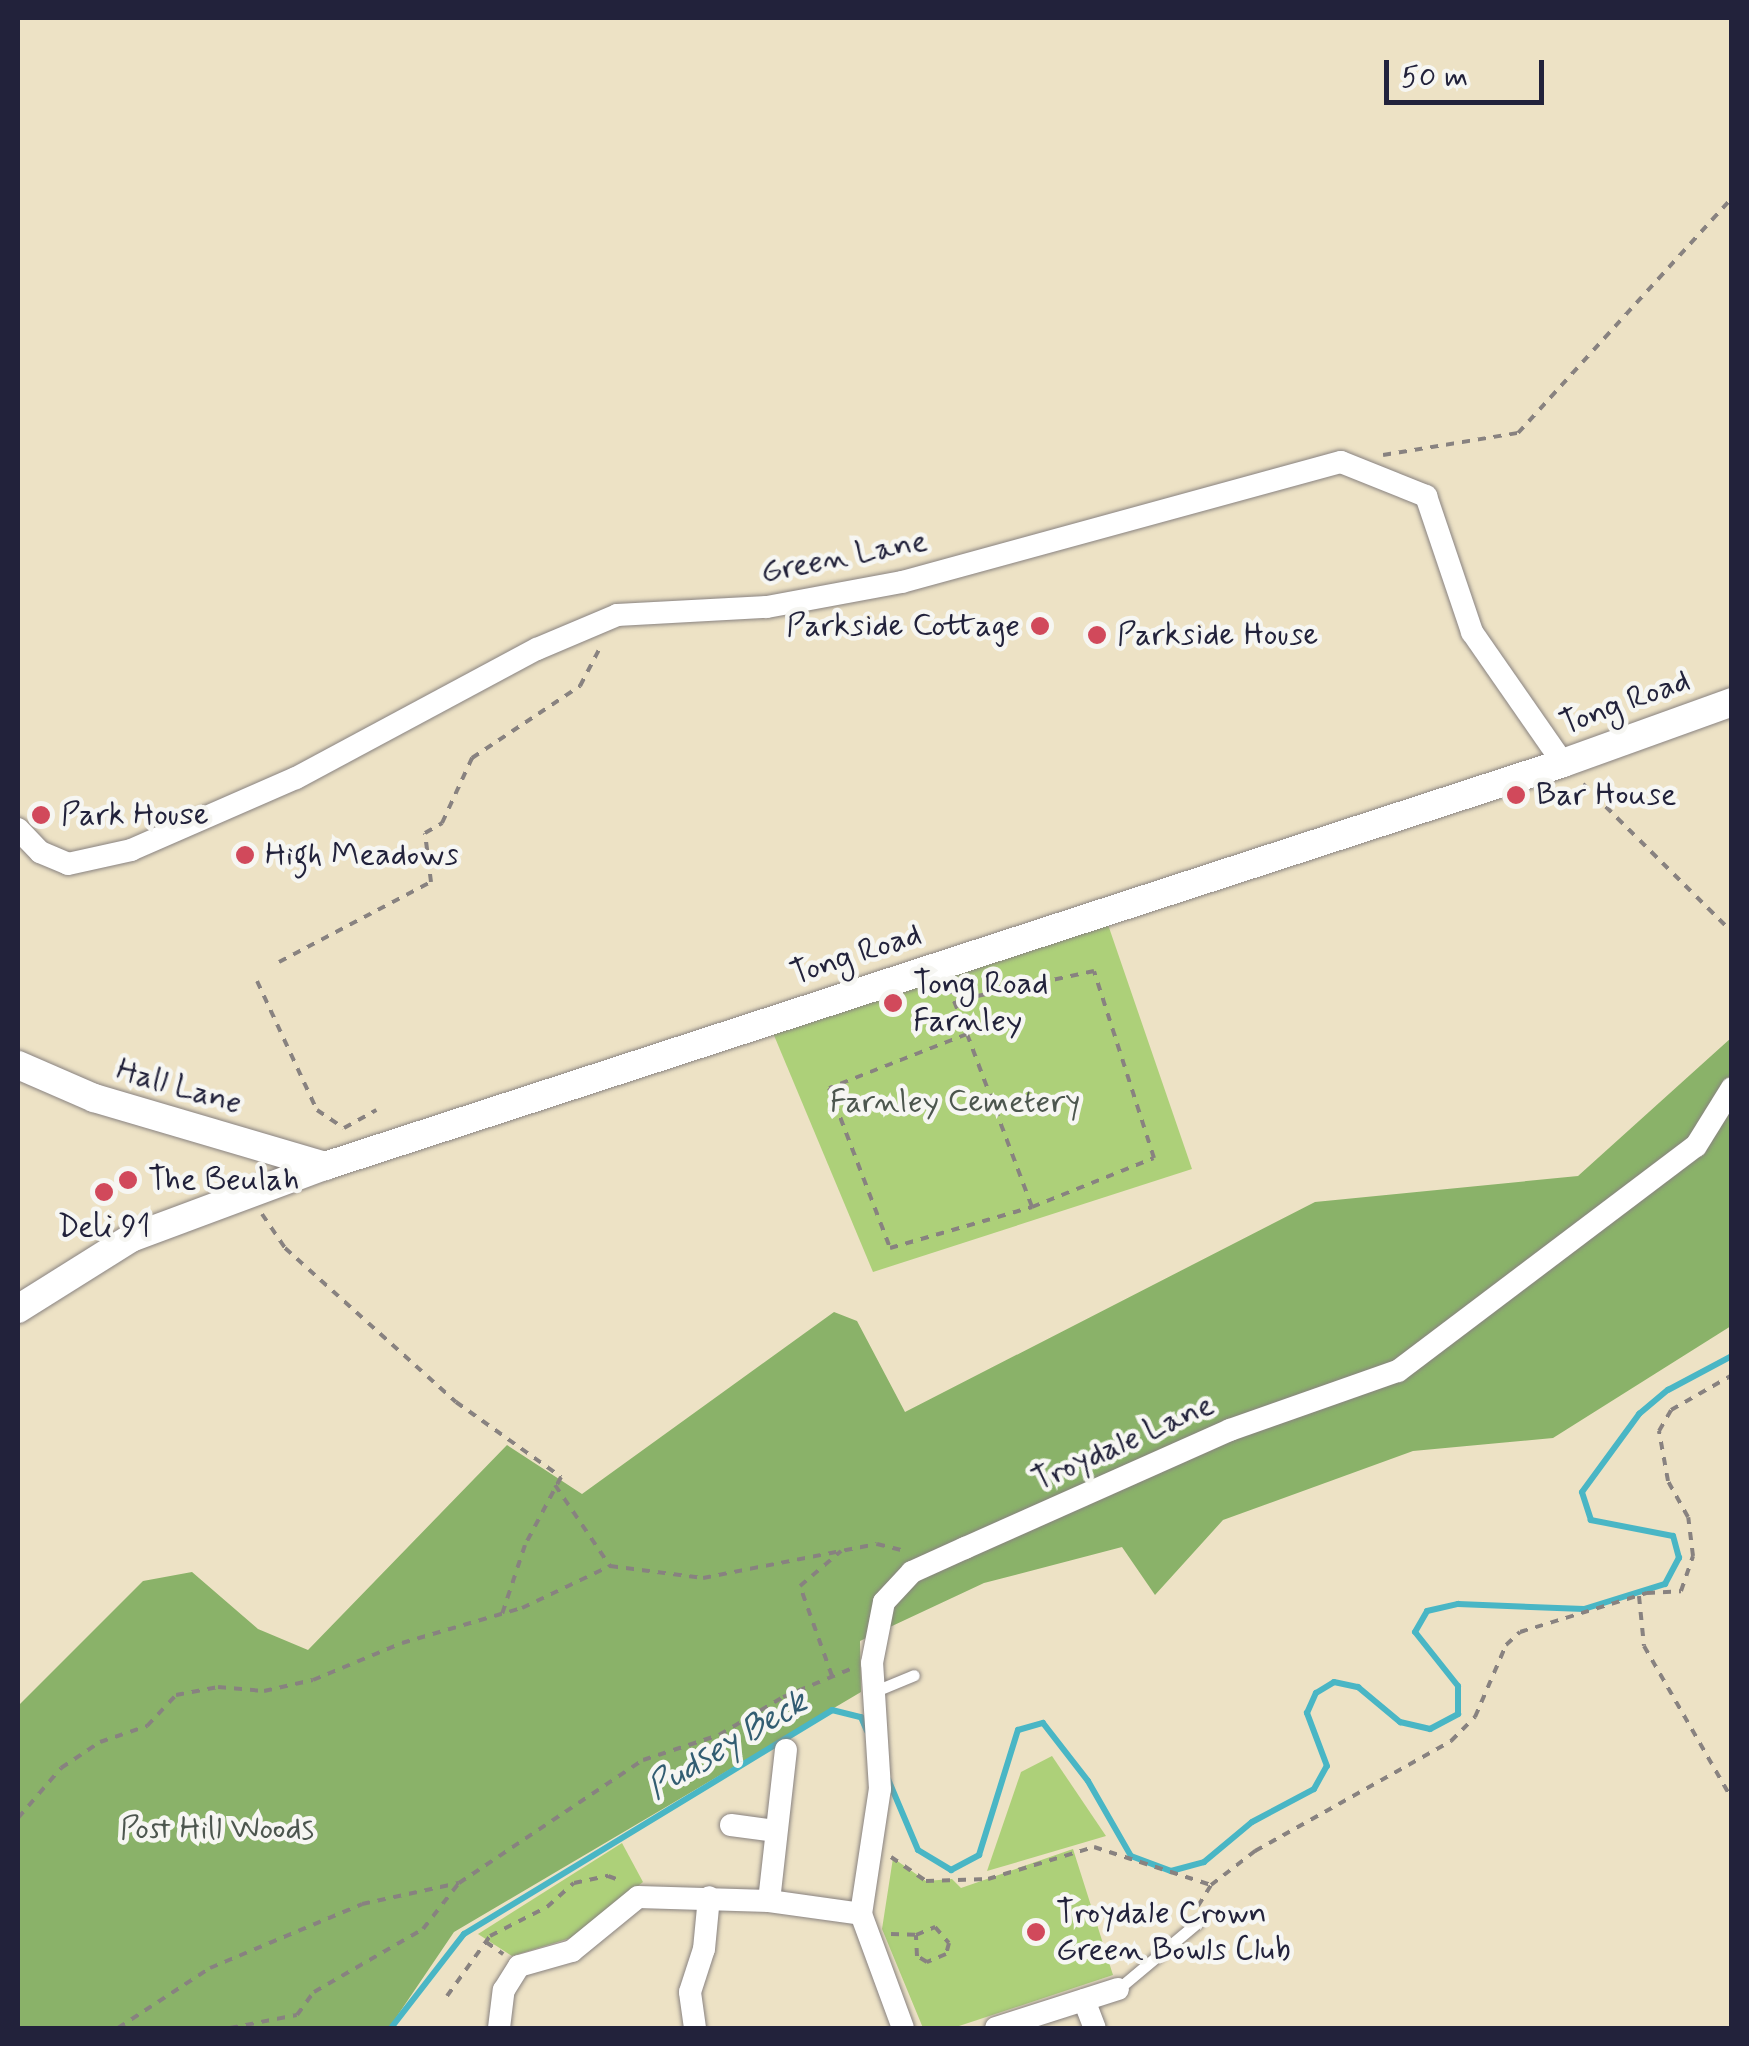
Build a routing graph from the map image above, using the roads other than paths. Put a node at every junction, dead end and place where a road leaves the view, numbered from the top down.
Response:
1 (1732, 702) edge
2 (1562, 764) junction
3 (18, 830) edge
4 (18, 1064) edge
5 (1732, 1088) edge
6 (325, 1166) junction
7 (18, 1309) edge
8 (914, 1675) dead end
9 (873, 1699) junction
10 (786, 1750) dead end
11 (731, 1825) dead end
12 (776, 1831) junction
13 (709, 1898) junction
14 (769, 1901) junction
15 (861, 1914) junction
16 (1198, 1922) road end
17 (1118, 1989) joint
18 (1084, 2000) junction
19 (499, 2028) edge
20 (695, 2028) edge
21 (903, 2028) edge
22 (996, 2028) edge
23 (1096, 2028) edge

1 - 2 street, Tong Road
2 - 3 street, Green Lane
2 - 6 street, Tong Road
4 - 6 street, Hall Lane
5 - 9 street, Troydale Lane
6 - 7 street, Tong Road
8 - 9 lane
9 - 15 street, Troydale Lane
10 - 12 street
11 - 12 street
12 - 14 street
13 - 14 street
13 - 19 street
13 - 20 street
14 - 15 street
15 - 21 street, Troydale Lane
16 - 17 lane
17 - 18 street
18 - 22 street
18 - 23 street

